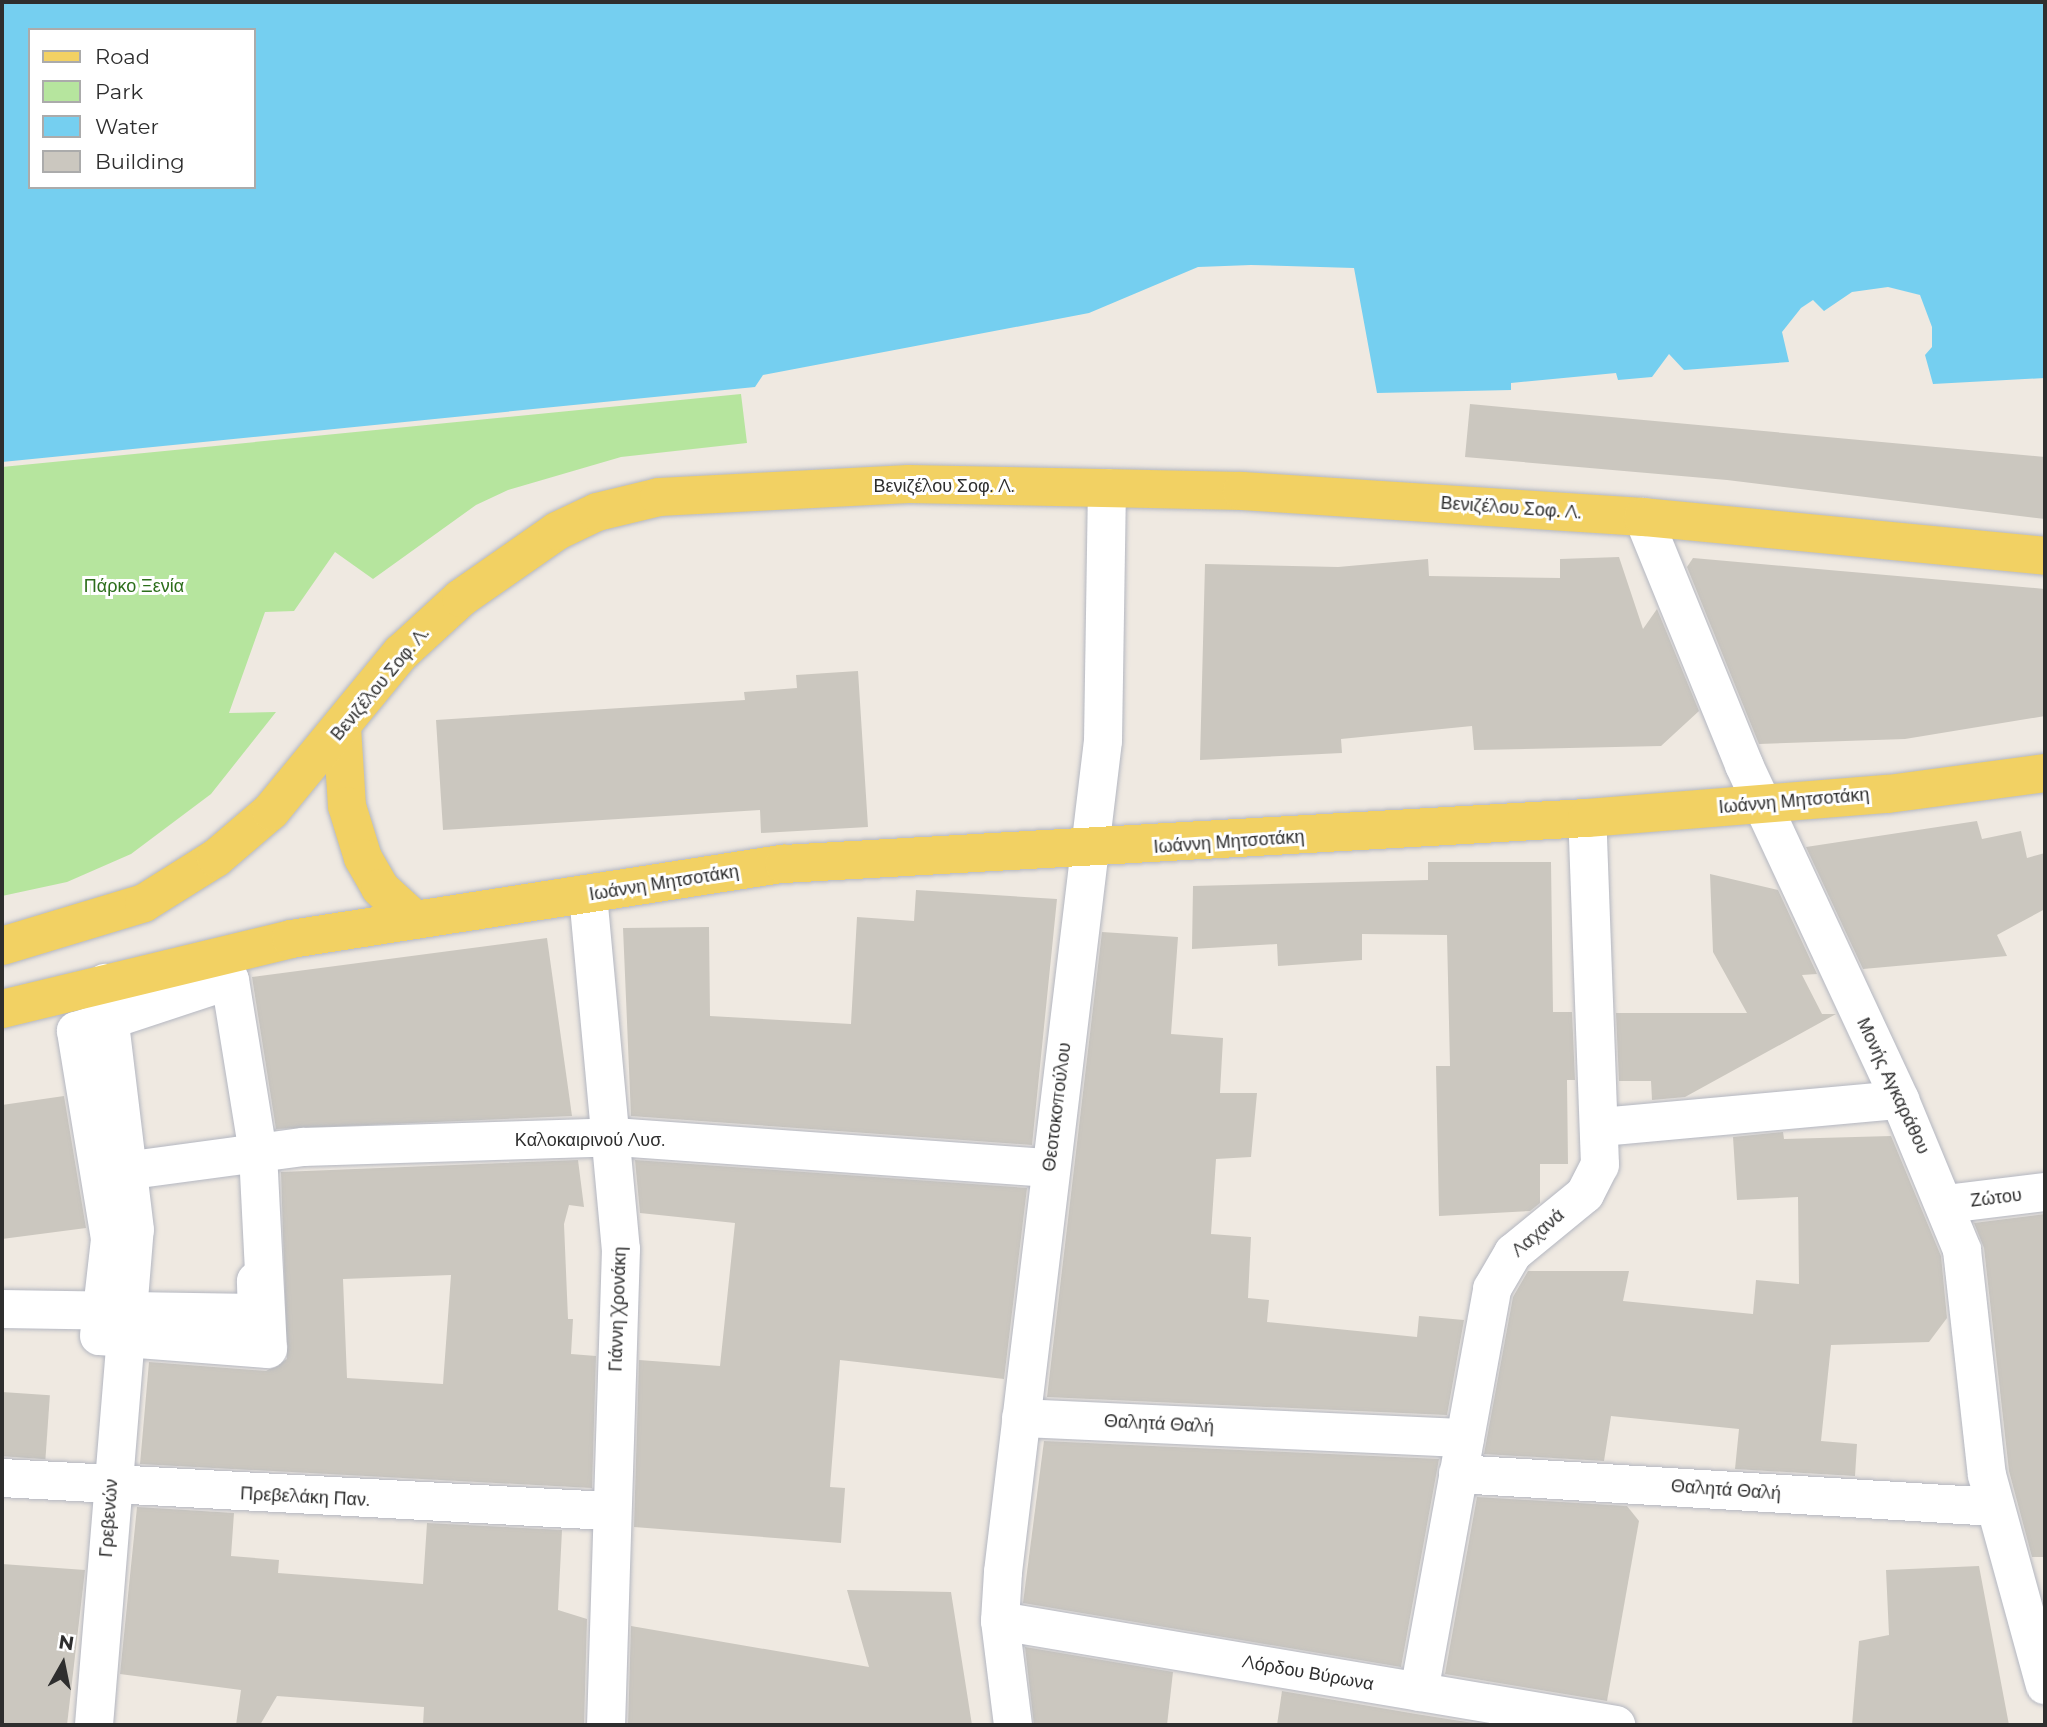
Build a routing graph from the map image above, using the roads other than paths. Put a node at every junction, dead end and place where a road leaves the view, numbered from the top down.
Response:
1 (1107, 488) junction
2 (1643, 517) junction
3 (2045, 556) edge
4 (342, 727) junction
5 (2045, 772) edge
6 (1762, 803) junction
7 (1587, 818) junction
8 (1090, 849) junction
9 (588, 895) junction
10 (414, 919) junction
11 (2, 946) edge
12 (105, 983) junction
13 (2, 1009) edge
14 (111, 1023) junction
15 (1900, 1100) junction
16 (1601, 1127) junction
17 (615, 1137) junction
18 (253, 1154) junction
19 (1048, 1168) junction
20 (132, 1170) junction
21 (2045, 1192) edge
22 (1947, 1204) junction
23 (2, 1309) edge
24 (118, 1320) junction
25 (1021, 1418) junction
26 (1462, 1456) junction
27 (2, 1478) edge
28 (112, 1486) junction
29 (1994, 1507) junction
30 (608, 1511) junction
31 (1000, 1621) junction
32 (2045, 1685) edge
33 (1419, 1692) junction
34 (1510, 1716) edge
35 (94, 1725) edge
36 (606, 1725) edge
37 (1013, 1725) edge
38 (1616, 1725) edge

1 - 2 main road, Βενιζέλου Σοφ. Λ.
1 - 4 main road, Βενιζέλου Σοφ. Λ.
1 - 8 street, Θεοτοκοπούλου
2 - 3 main road, Βενιζέλου Σοφ. Λ.
2 - 6 street, Μονής Αγκαράθου
4 - 10 main road
4 - 11 main road, Βενιζέλου Σοφ. Λ.
5 - 6 main road, Ιωάννη Μητσοτάκη
6 - 7 main road, Ιωάννη Μητσοτάκη
6 - 15 street, Μονής Αγκαράθου
7 - 8 main road, Ιωάννη Μητσοτάκη
7 - 16 street, Λαχανά
8 - 9 main road, Ιωάννη Μητσοτάκη
8 - 19 street, Θεοτοκοπούλου
9 - 10 main road, Ιωάννη Μητσοτάκη
9 - 17 street, Γιάννη Χρονάκη
10 - 12 main road
12 - 13 main road
12 - 14 street
14 - 18 street
14 - 20 street
14 - 24 street
15 - 16 street
15 - 22 street, Μονής Αγκαράθου
16 - 26 street, Λαχανά
17 - 18 street, Καλοκαιρινού Λυσ.
17 - 19 street, Καλοκαιρινού Λυσ.
17 - 30 street, Γιάννη Χρονάκη
18 - 20 street, Καλοκαιρινού Λυσ.
18 - 24 street
19 - 25 street, Θεοτοκοπούλου
20 - 24 street
21 - 22 street, Ζώτου
22 - 29 street, Μονής Αγκαράθου
23 - 24 street
24 - 28 street, Γρεβενών
25 - 26 street, Θαλητά Θαλή
25 - 31 street, Θεοτοκοπούλου
26 - 29 street, Θαλητά Θαλή
26 - 33 street, Λαχανά
27 - 28 street, Πρεβελάκη Παν.
28 - 30 street, Πρεβελάκη Παν.
28 - 35 street, Γρεβενών
29 - 32 street, Μονής Αγκαράθου
30 - 36 street, Γιάννη Χρονάκη
31 - 33 street, Λόρδου Βύρωνα
31 - 37 street, Θεοτοκοπούλου
33 - 34 street, Λόρδου Βύρωνα
34 - 38 street, Λόρδου Βύρωνα

